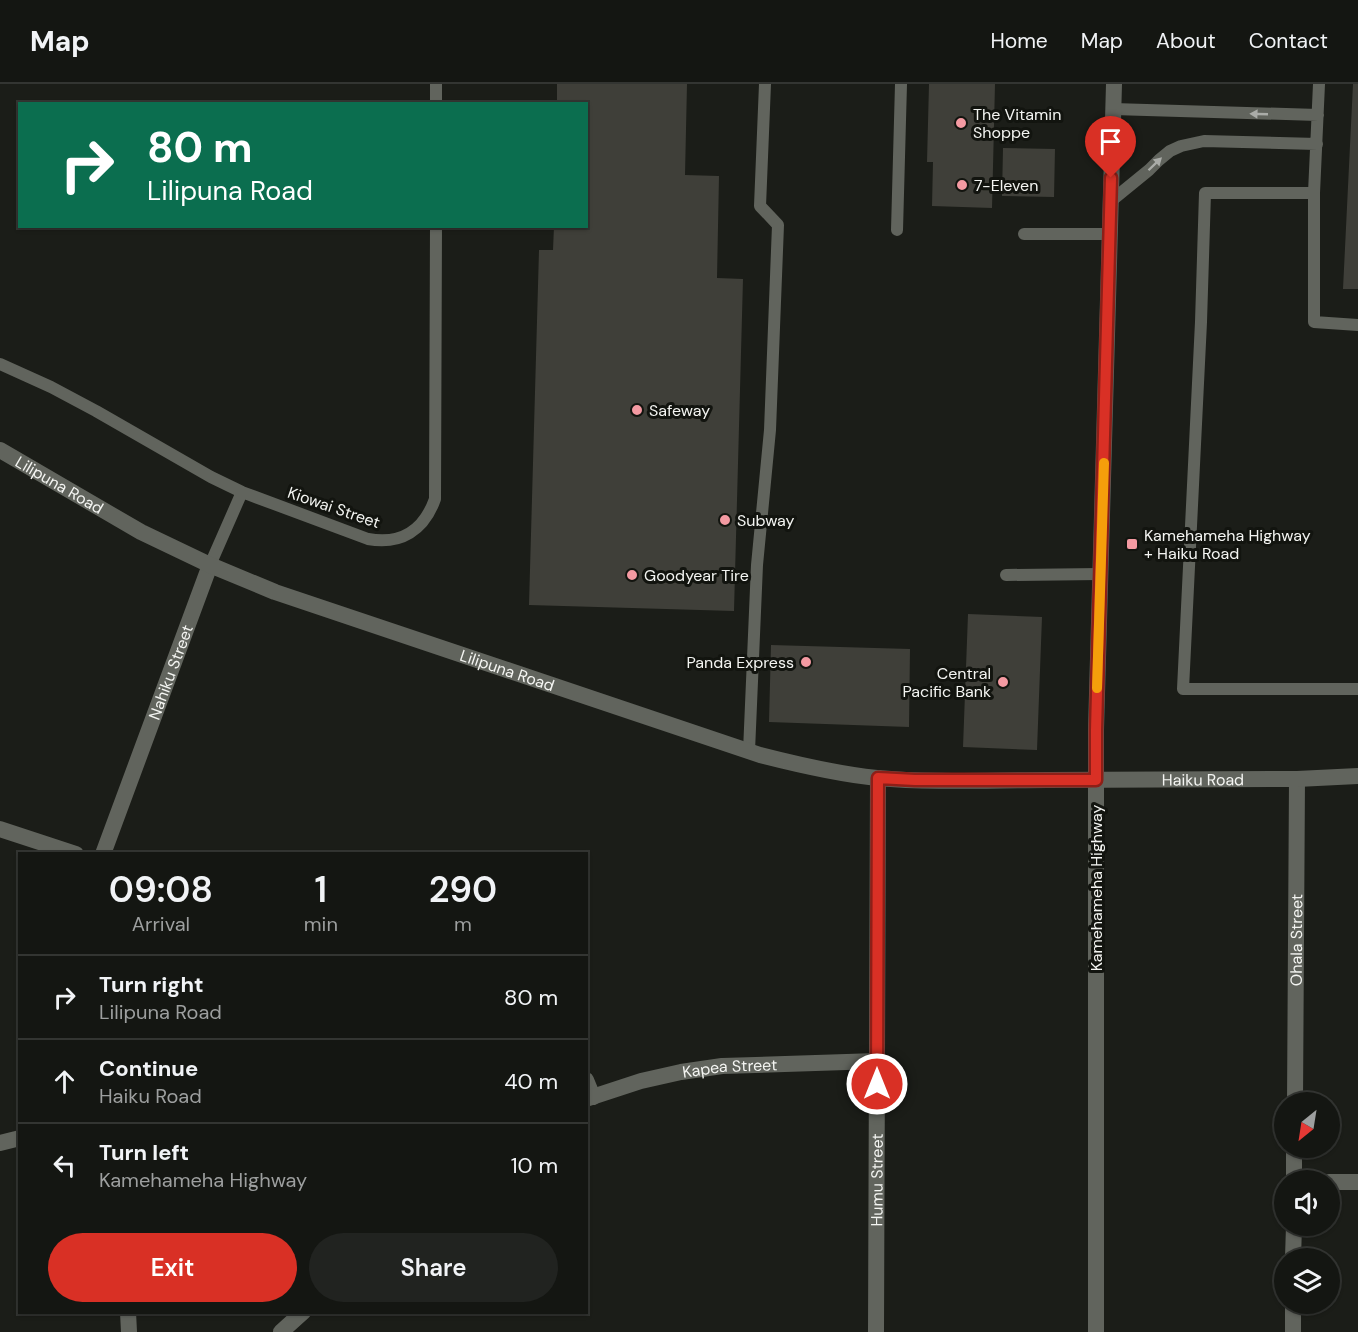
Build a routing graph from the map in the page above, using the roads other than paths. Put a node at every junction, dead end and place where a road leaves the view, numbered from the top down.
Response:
1 (436, 84) edge
2 (765, 84) edge
3 (901, 84) edge
4 (1114, 84) edge
5 (1319, 84) edge
6 (436, 102) edge
7 (1113, 109) junction
8 (1318, 115) junction
9 (1317, 144) junction
10 (1314, 193) junction
11 (1111, 201) junction
12 (436, 228) edge
13 (897, 230) dead end
14 (1024, 234) dead end
15 (1110, 234) junction
16 (1358, 325) edge
17 (0, 364) edge
18 (0, 450) edge
19 (243, 492) junction
20 (210, 566) junction
21 (1006, 574) dead end
22 (1100, 574) junction
23 (1358, 689) edge
24 (749, 751) junction
25 (1358, 776) edge
26 (878, 778) junction
27 (1297, 779) junction
28 (1047, 780) joint
29 (1096, 780) junction
30 (0, 829) edge
31 (70, 852) edge
32 (104, 852) edge
33 (877, 1061) junction
34 (1294, 1092) edge
35 (590, 1098) edge
36 (18, 1138) edge
37 (0, 1143) edge
38 (1340, 1182) edge
39 (1358, 1182) edge
40 (128, 1314) edge
41 (301, 1314) edge
42 (1293, 1314) edge
43 (129, 1332) edge
44 (281, 1332) edge
45 (876, 1332) edge
46 (1096, 1332) edge
47 (1293, 1332) edge

1 - 6 lane
2 - 24 lane
3 - 13 lane
4 - 7 street, Kamehameha Highway
5 - 8 lane
8 -> 7 lane
7 - 11 street, Kamehameha Highway
8 - 9 lane
9 - 10 lane
11 -> 9 lane
10 - 16 lane
10 - 23 lane
11 - 15 street, Kamehameha Highway
12 - 19 lane, Kiowai Street
14 - 15 lane
15 - 22 street, Kamehameha Highway
17 - 19 lane, Kiowai Street
18 - 20 street, Lilipuna Road
19 - 20 lane, Nahiku Street
20 - 24 street, Lilipuna Road
20 - 32 street, Nahiku Street
21 - 22 lane
22 - 29 street, Kamehameha Highway
24 - 26 street, Lilipuna Road
25 - 27 street, Haiku Road
26 - 28 street, Lilipuna Road
26 - 33 street, Humu Street
27 - 29 street, Haiku Road
27 - 34 street, Ohala Street
28 - 29 street, Haiku Road
29 - 46 street, Kamehameha Highway
30 - 31 street
33 - 35 street, Kapea Street
33 - 45 street, Humu Street
36 - 37 street
38 - 39 street
40 - 43 street
41 - 44 street
42 - 47 street

